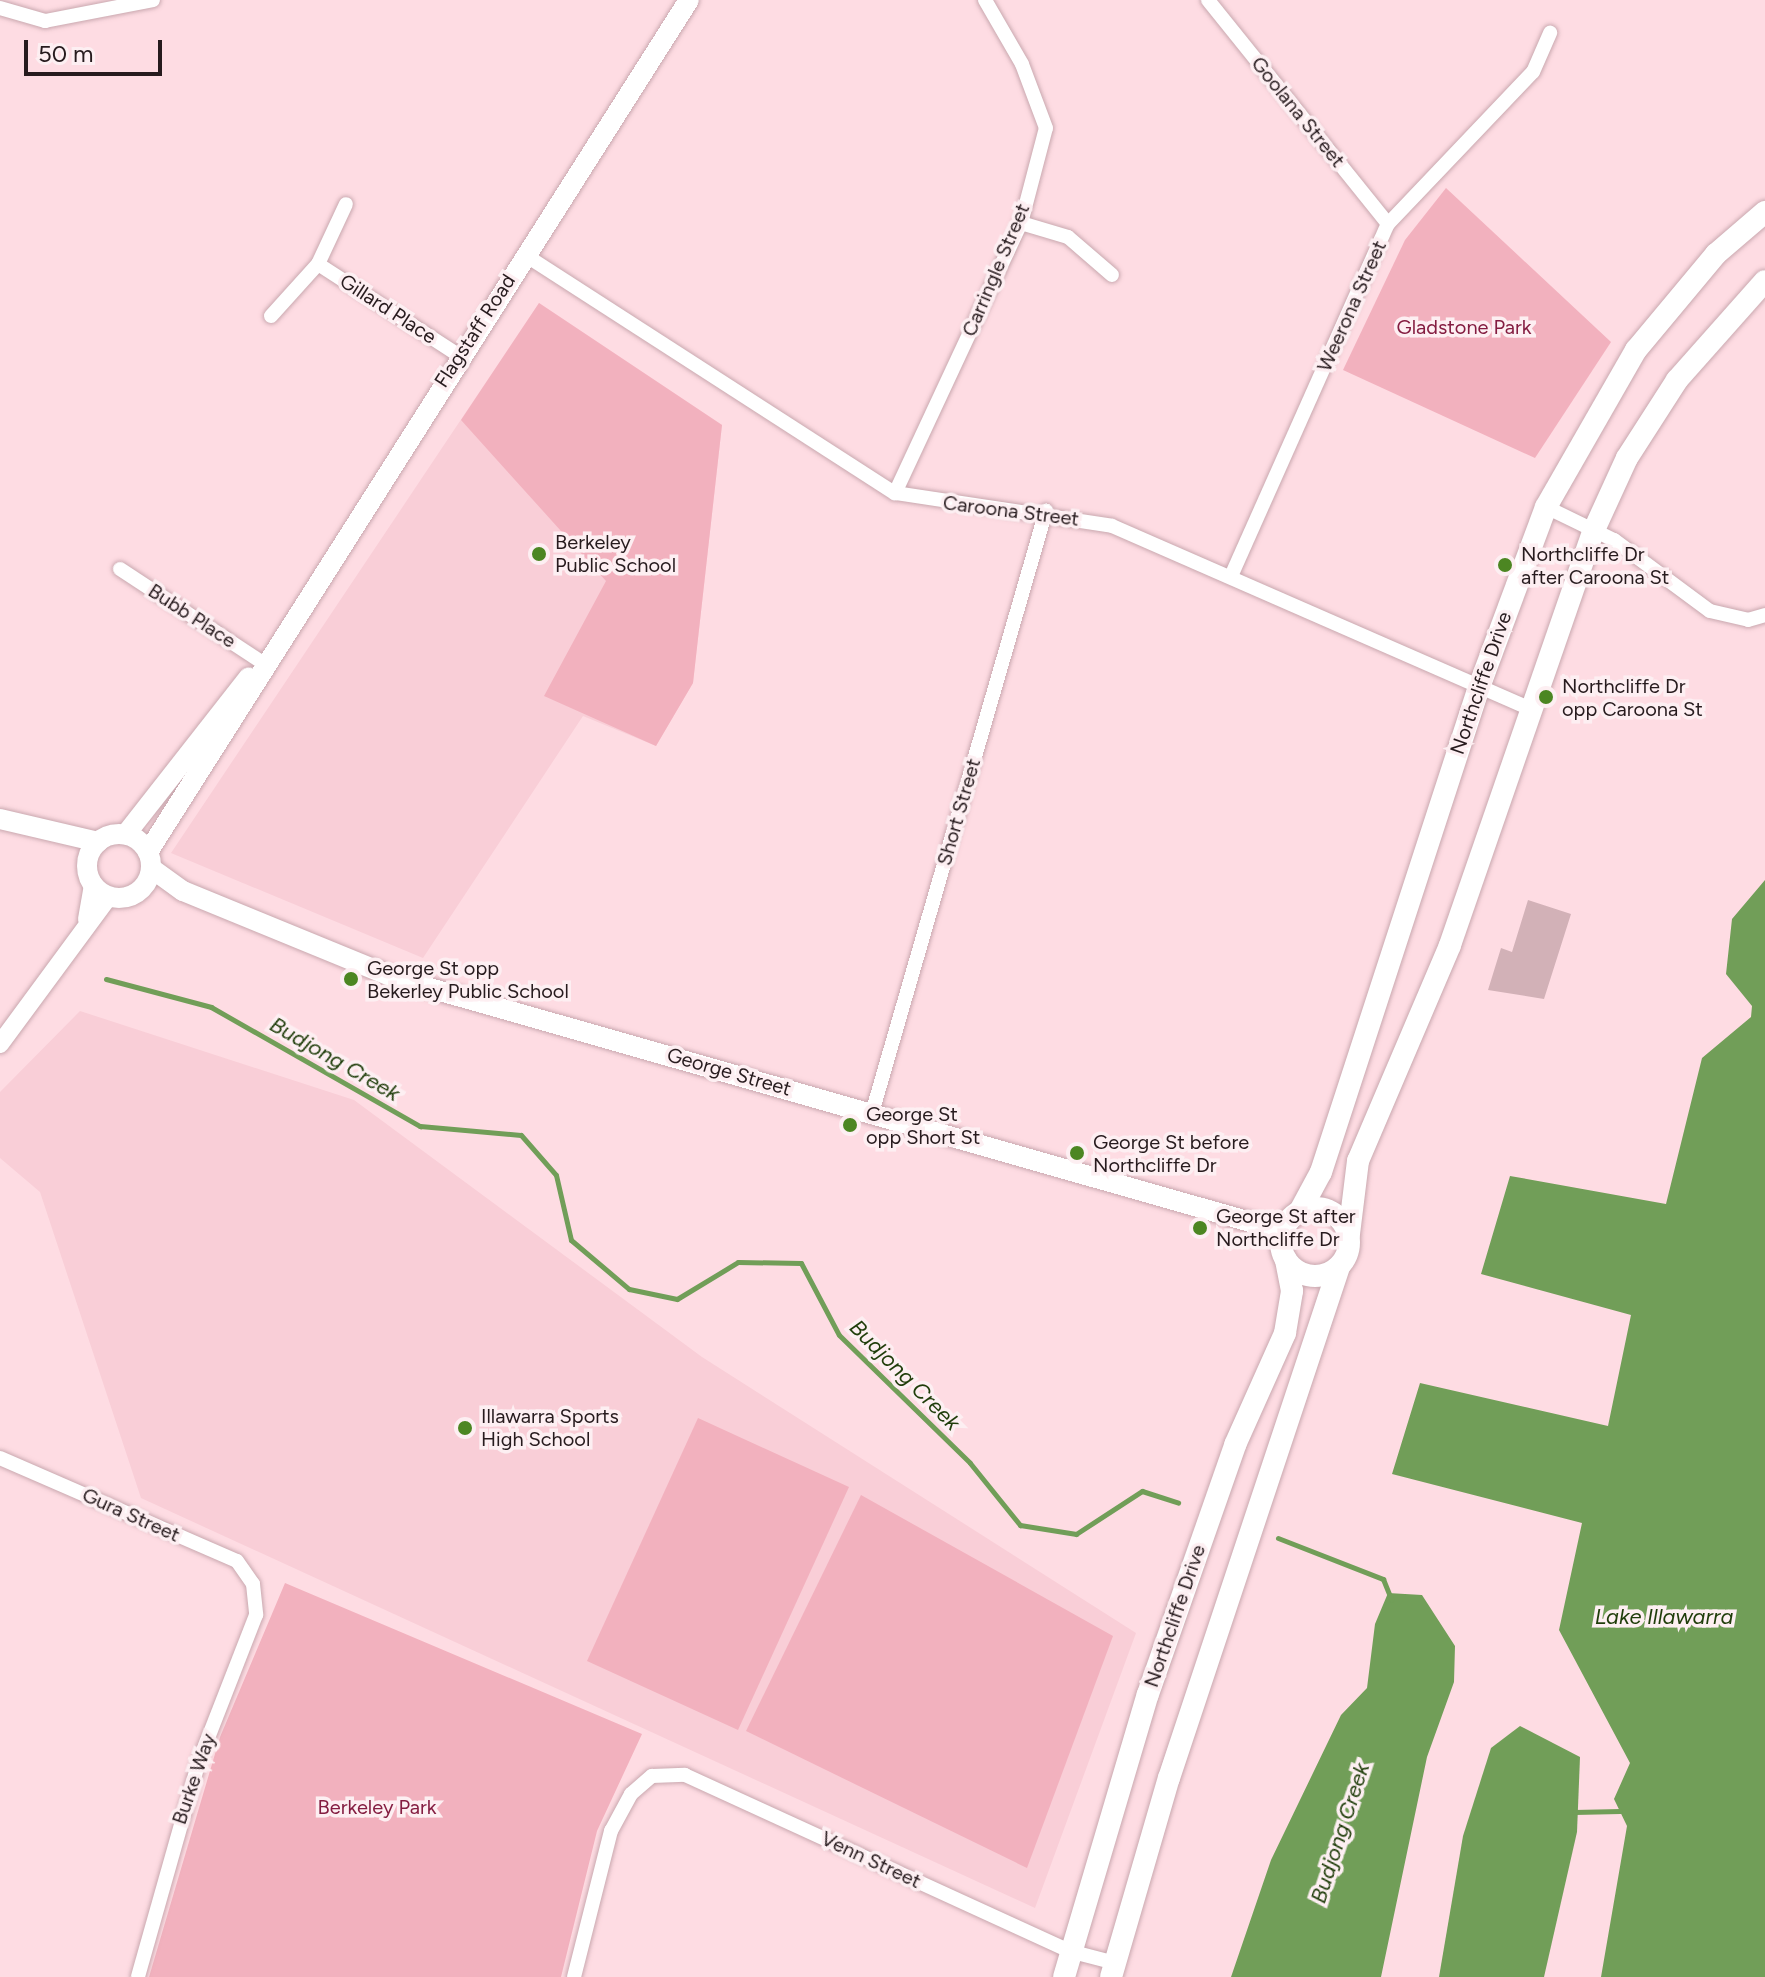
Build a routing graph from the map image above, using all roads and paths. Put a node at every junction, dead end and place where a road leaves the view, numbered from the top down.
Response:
1 (153, 0) edge
2 (689, 0) edge
3 (985, 0) edge
4 (1208, 0) edge
5 (0, 8) edge
6 (1550, 33) dead end
7 (346, 204) dead end
8 (1765, 212) edge
9 (1021, 223) junction
10 (1388, 224) junction
11 (525, 255) junction
12 (318, 264) junction
13 (1112, 275) dead end
14 (1765, 281) edge
15 (271, 316) dead end
16 (458, 355) junction
17 (895, 493) junction
18 (1546, 507) junction
19 (1046, 511) junction
20 (1594, 530) junction
21 (120, 569) dead end
22 (1232, 574) junction
23 (1765, 615) edge
24 (263, 663) junction
25 (1479, 687) junction
26 (1529, 708) junction
27 (0, 819) edge
28 (126, 834) junction
29 (93, 851) junction
30 (150, 860) junction
31 (141, 889) junction
32 (101, 890) junction
33 (183, 891) junction
34 (0, 1044) edge
35 (872, 1113) junction
36 (1300, 1211) junction
37 (1282, 1231) junction
38 (1349, 1234) junction
39 (1286, 1260) junction
40 (1339, 1267) junction
41 (0, 1458) edge
42 (253, 1584) joint
43 (1069, 1951) junction
44 (1113, 1970) edge
45 (138, 1977) edge
46 (574, 1977) edge
47 (1064, 1977) edge

1 - 5 street
2 - 11 main road, Flagstaff Road
3 - 9 street, Carringle Street
4 - 10 street, Goolana Street
6 - 10 street, Weerona Street
7 - 12 street, Gillard Place
8 - 18 main road, Northcliffe Drive
9 - 13 street
9 - 17 street, Carringle Street
10 - 22 street, Weerona Street
11 - 16 main road, Flagstaff Road
11 - 17 street, Caroona Street
12 - 15 street, Gillard Place
12 - 16 street, Gillard Place
14 - 20 main road
16 - 24 main road, Flagstaff Road
17 - 19 street, Caroona Street
18 - 20 street
18 - 25 main road, Northcliffe Drive
19 - 22 street, Caroona Street
19 - 35 street, Short Street
20 - 23 street
20 - 26 main road
21 - 24 street, Bubb Place
22 - 25 street, Caroona Street
24 - 28 main road, Flagstaff Road
24 - 30 main road, Flagstaff Road
25 - 26 street, Caroona Street
25 - 36 main road, Northcliffe Drive
26 - 38 main road
27 - 29 main road
28 - 29 main road
28 - 30 main road, George Street
29 - 32 main road
30 - 31 main road, Flagstaff Road
30 - 33 main road, George Street
31 - 32 main road, George Street
31 - 33 main road, George Street
32 - 34 street
33 - 35 main road, George Street
35 - 37 main road, George Street
36 - 37 main road
36 - 38 main road
37 - 39 main road
38 - 40 main road
39 - 40 main road
39 - 43 main road, Northcliffe Drive
40 - 44 main road
41 - 42 street, Gura Street
42 - 45 street, Burke Way
43 - 44 street, Venn Street
43 - 46 street, Venn Street
43 - 47 main road, Northcliffe Drive

